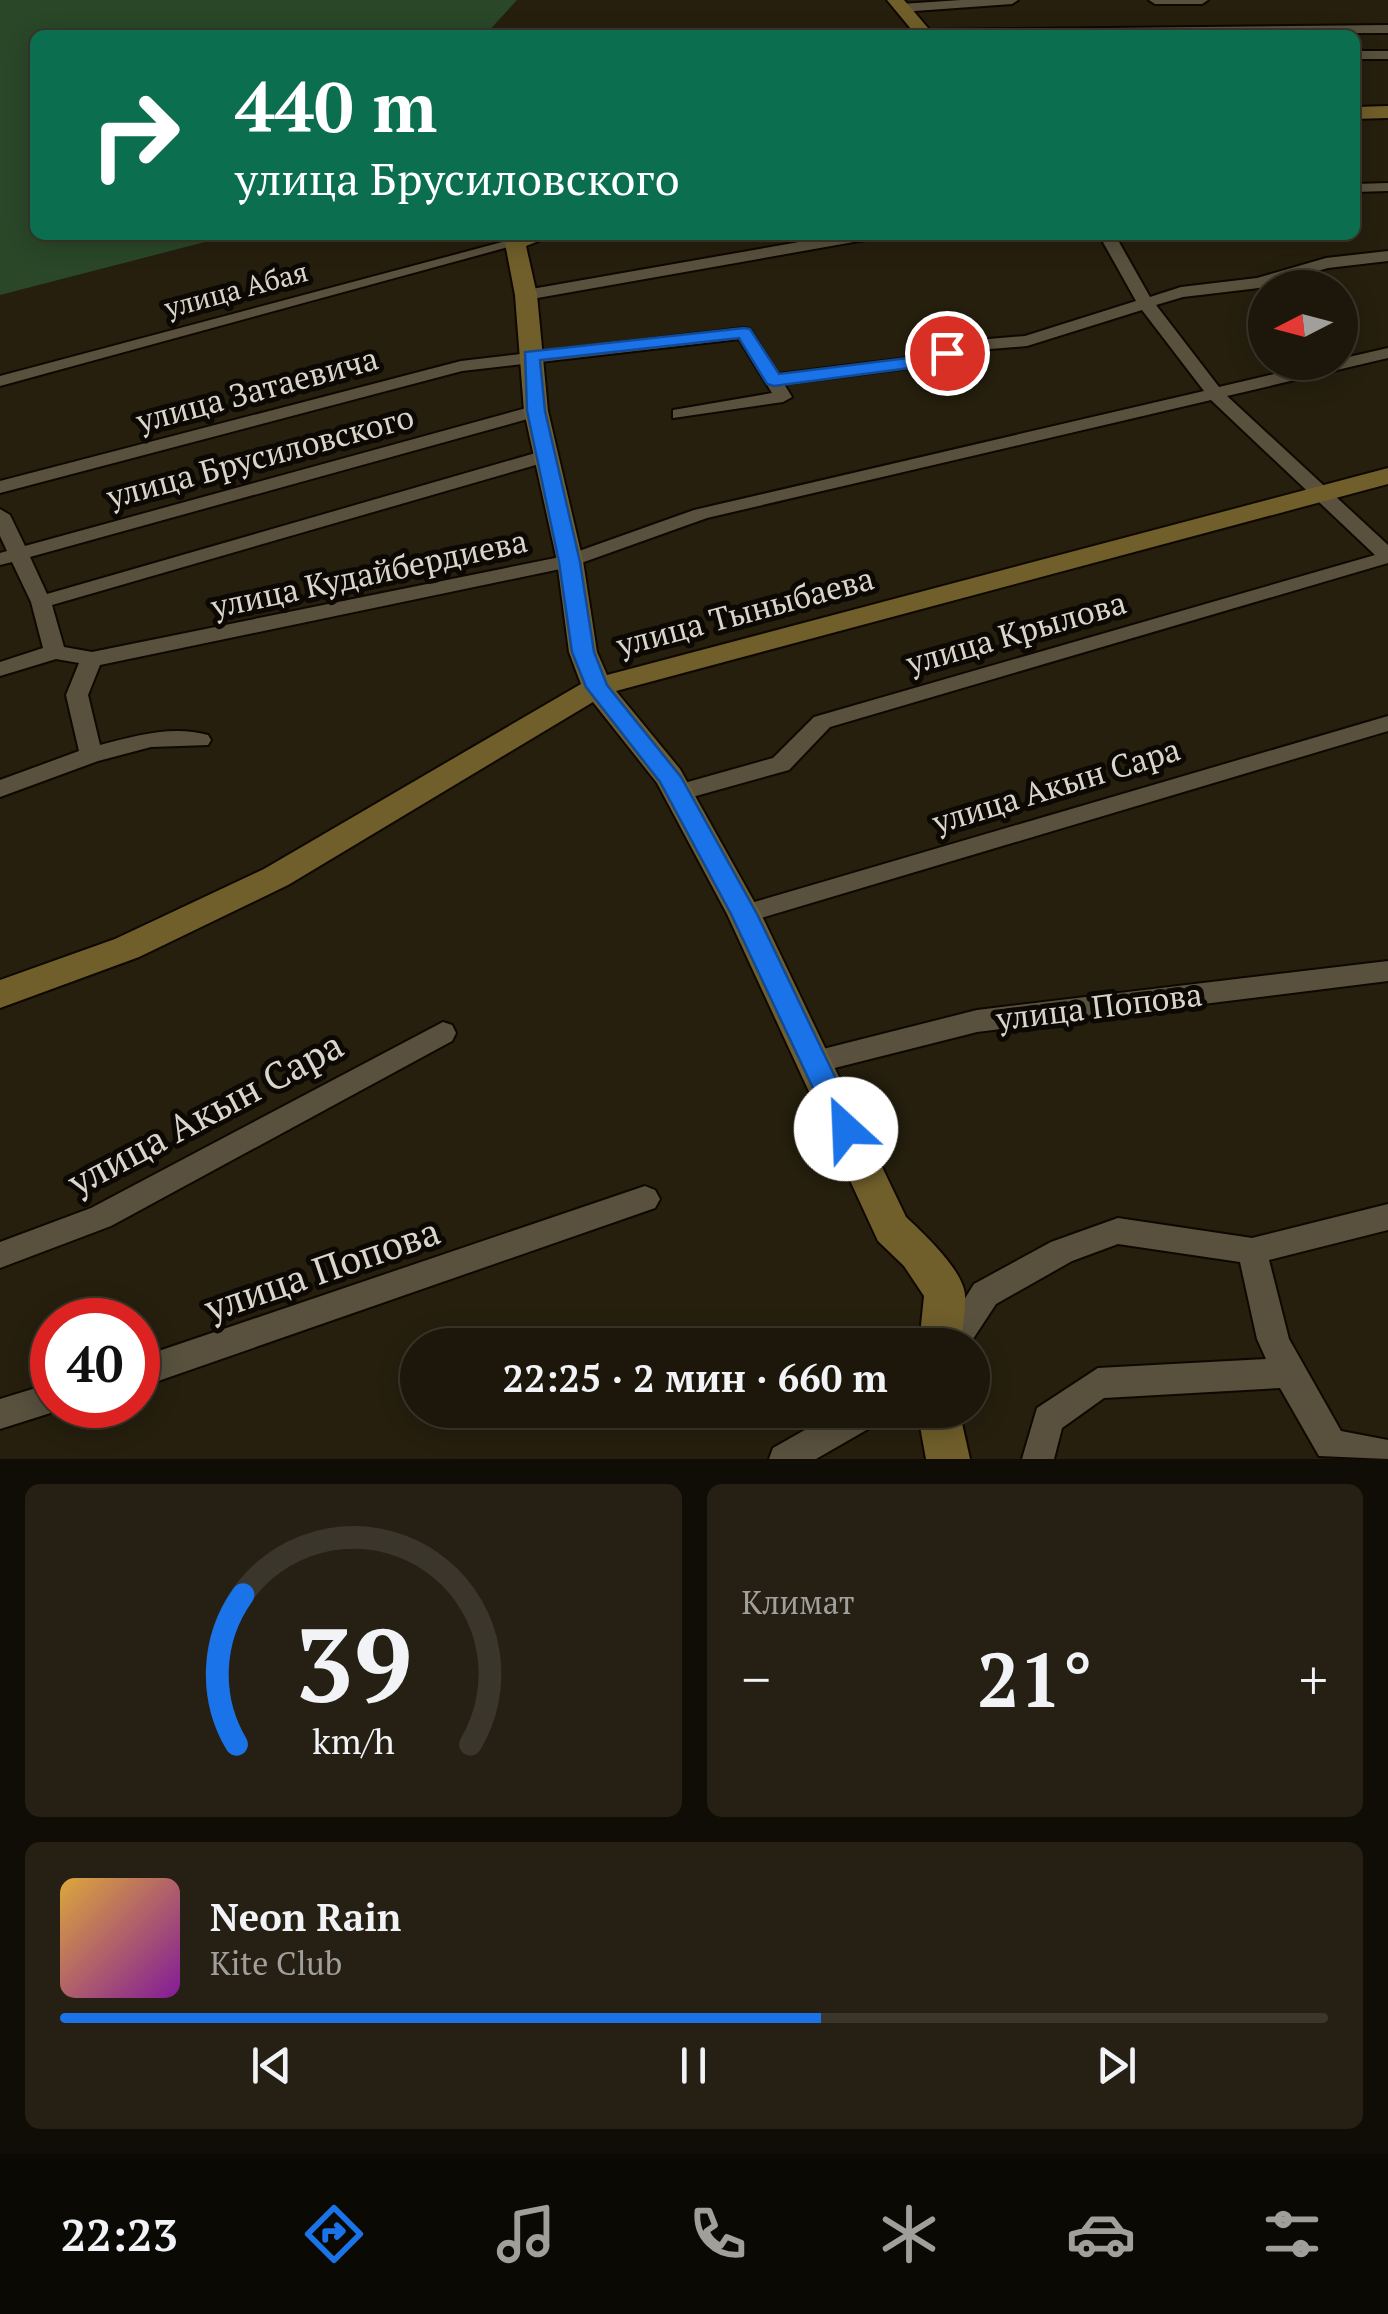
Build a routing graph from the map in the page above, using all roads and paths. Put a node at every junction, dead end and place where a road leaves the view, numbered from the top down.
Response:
1 (1012, 0) edge
2 (1155, 0) edge
3 (1202, 0) edge
4 (898, 4) edge
5 (920, 30) edge
6 (1360, 30) edge
7 (1388, 30) edge
8 (1360, 55) edge
9 (1388, 55) edge
10 (1388, 112) edge
11 (1360, 113) edge
12 (1388, 187) edge
13 (1360, 188) edge
14 (516, 240) edge
15 (523, 240) edge
16 (836, 240) edge
17 (1110, 240) edge
18 (1388, 256) edge
19 (526, 295) junction
20 (1144, 301) junction
21 (1388, 353) edge
22 (531, 356) junction
23 (774, 380) junction
24 (0, 381) edge
25 (1215, 394) junction
26 (536, 411) junction
27 (679, 414) dead end
28 (546, 456) junction
29 (1388, 476) edge
30 (0, 487) edge
31 (1323, 493) junction
32 (0, 515) edge
33 (10, 556) edge
34 (1388, 556) edge
35 (570, 562) junction
36 (41, 602) junction
37 (55, 652) junction
38 (92, 659) junction
39 (0, 669) edge
40 (597, 687) junction
41 (1388, 723) edge
42 (200, 740) dead end
43 (90, 755) junction
44 (0, 789) edge
45 (678, 793) junction
46 (744, 914) junction
47 (1388, 971) edge
48 (0, 994) edge
49 (444, 1033) dead end
50 (815, 1062) junction
51 (644, 1198) dead end
52 (1388, 1217) edge
53 (1252, 1251) junction
54 (0, 1255) edge
55 (941, 1328) edge
56 (963, 1328) edge
57 (160, 1364) edge
58 (1288, 1373) junction
59 (30, 1405) edge
60 (0, 1414) edge
61 (839, 1428) edge
62 (942, 1428) edge
63 (1388, 1456) edge
64 (785, 1459) edge
65 (948, 1459) edge
66 (1038, 1459) edge

1 - 4 street
2 - 3 street
4 - 5 street
6 - 7 street
8 - 9 street
10 - 11 street
12 - 13 street
14 - 24 street, улица Абая
15 - 19 street
16 - 19 street
17 - 20 street
18 - 20 street
19 - 22 street
20 - 23 street
20 - 25 street
21 - 25 street, улица Кудайбердиева
22 - 23 street
22 - 26 street
22 - 30 street, улица Затаевича
23 - 27 street
25 - 31 street
25 - 35 street, улица Кудайбердиева
26 - 28 street
26 - 33 street, улица Брусиловского
28 - 35 street
28 - 36 street
29 - 31 street, улица Тыныбаева
31 - 34 street
31 - 40 street, улица Тыныбаева
32 - 33 street
33 - 36 street
34 - 45 street, улица Крылова
35 - 38 street, улица Кудайбердиева
35 - 40 street
36 - 37 street
37 - 38 street, улица Кудайбердиева
37 - 39 street, улица Кудайбердиева
38 - 43 street
40 - 45 street
40 - 48 street, улица Тыныбаева
41 - 46 street, улица Акын Сара
42 - 43 street
43 - 44 street
45 - 46 street
46 - 50 street
47 - 50 street, улица Попова
49 - 54 street, улица Акын Сара
50 - 55 street
51 - 57 street, улица Попова
52 - 53 street
53 - 56 street
53 - 58 street
58 - 63 street
58 - 66 street
59 - 60 street
61 - 64 street
62 - 65 street

